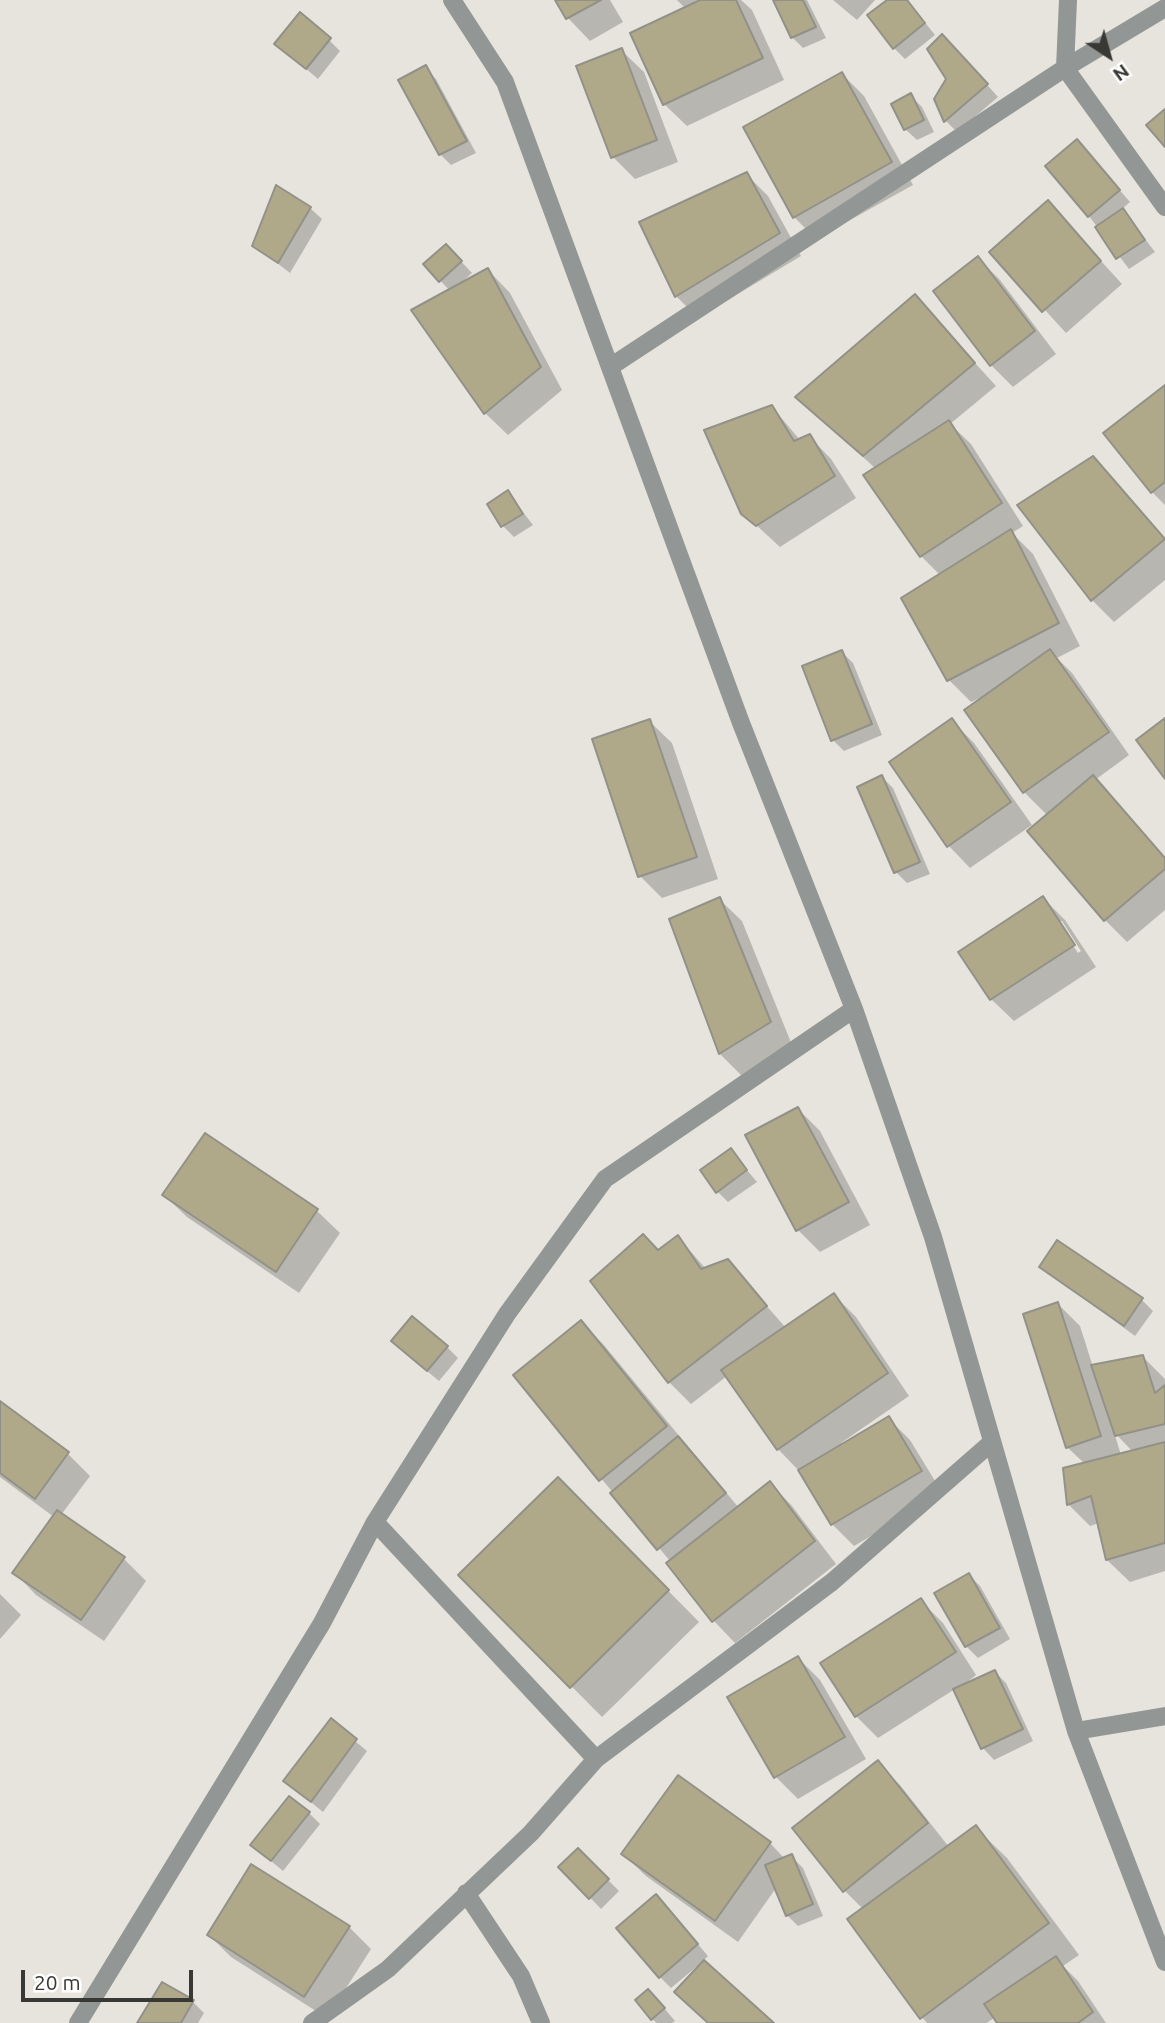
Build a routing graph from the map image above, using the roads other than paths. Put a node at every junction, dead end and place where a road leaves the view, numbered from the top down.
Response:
1 (452, 0) edge
2 (1068, 0) edge
3 (1165, 8) edge
4 (1065, 68) junction
5 (1165, 207) edge
6 (610, 367) junction
7 (854, 1009) junction
8 (992, 1443) junction
9 (375, 1522) junction
10 (1165, 1716) edge
11 (1076, 1731) junction
12 (596, 1759) junction
13 (466, 1893) junction
14 (1165, 1962) edge
15 (78, 2023) edge
16 (312, 2023) edge
17 (541, 2023) edge

1 - 6 street
2 - 4 street
3 - 4 street
4 - 5 street
4 - 6 street
6 - 7 street
7 - 8 street
7 - 9 street
8 - 11 street
8 - 12 street
9 - 12 street
9 - 15 street
10 - 11 street
11 - 14 street
12 - 13 street
13 - 16 street
13 - 17 street

